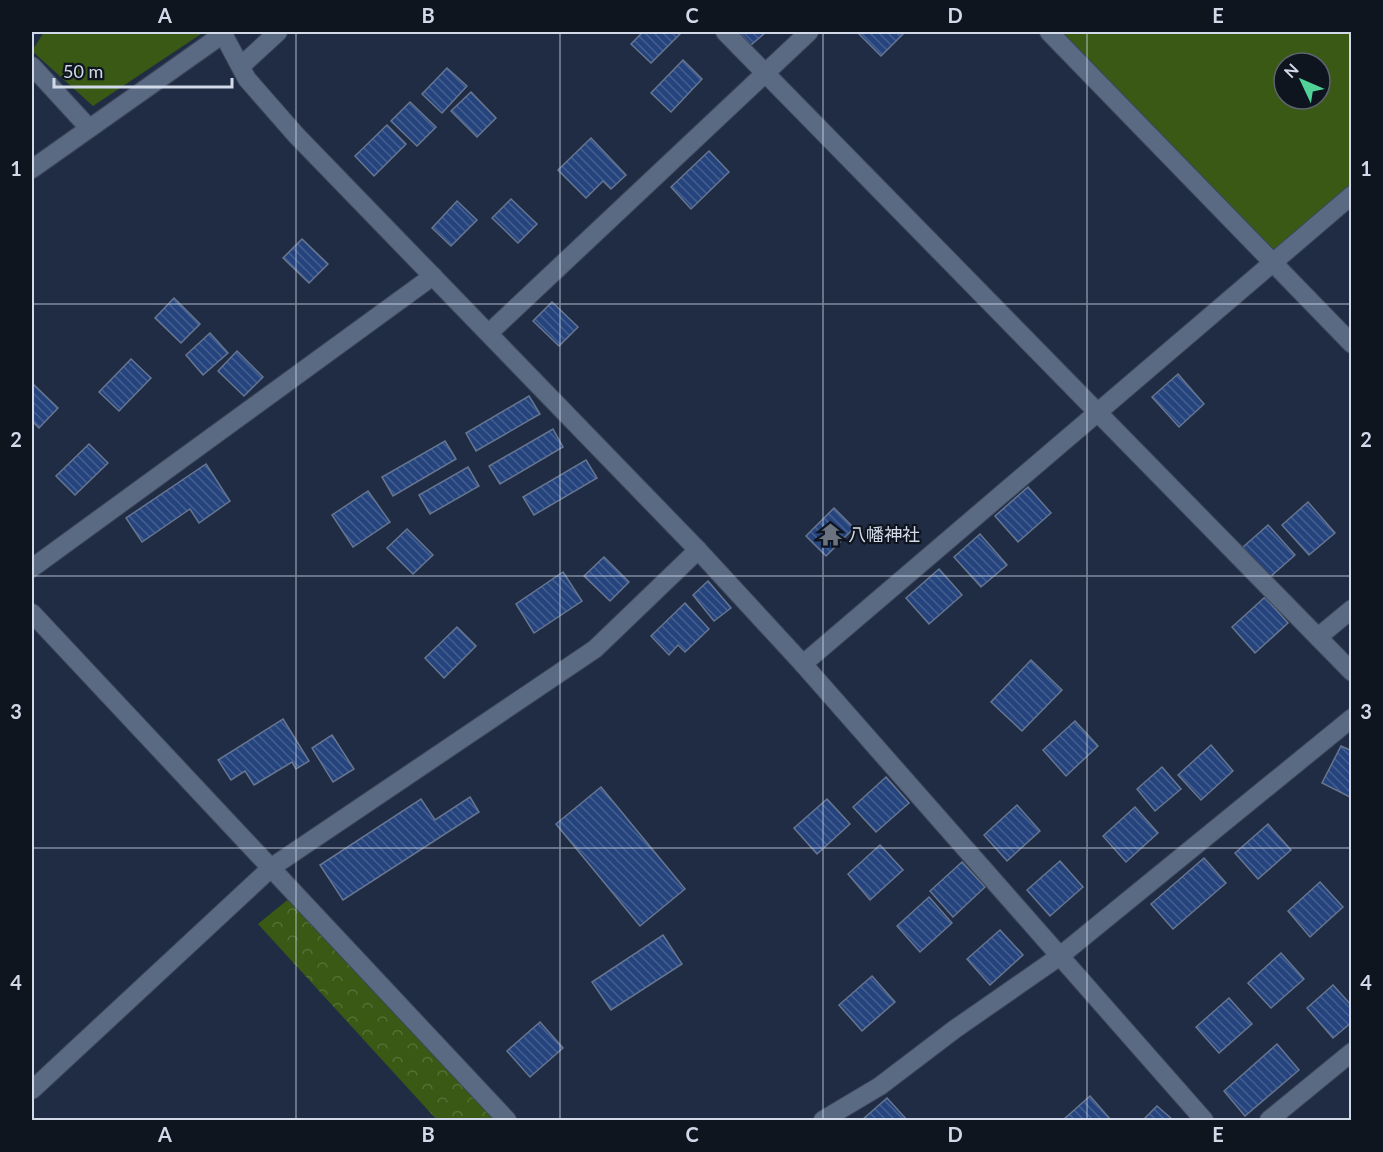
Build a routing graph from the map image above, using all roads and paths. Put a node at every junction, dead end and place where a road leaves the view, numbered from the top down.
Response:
1 (278, 32) edge
2 (725, 32) edge
3 (809, 32) edge
4 (1049, 32) edge
5 (223, 33) edge
6 (32, 66) edge
7 (241, 66) junction
8 (766, 73) junction
9 (89, 128) junction
10 (32, 170) edge
11 (1352, 195) edge
12 (1272, 263) junction
13 (434, 276) junction
14 (489, 333) junction
15 (1352, 344) edge
16 (1097, 411) junction
17 (699, 550) junction
18 (32, 568) edge
19 (1352, 609) edge
20 (32, 613) edge
21 (1318, 637) junction
22 (803, 664) junction
23 (1352, 672) edge
24 (1352, 718) edge
25 (272, 867) junction
26 (1060, 956) junction
27 (1352, 1052) edge
28 (32, 1090) edge
29 (507, 1120) edge
30 (823, 1120) edge
31 (1204, 1120) edge
32 (1269, 1120) edge

1 - 7 street
2 - 8 street
3 - 8 street
4 - 12 street
5 - 7 street
5 - 9 street
6 - 9 street
7 - 13 street
8 - 14 street
8 - 16 street
9 - 10 street
11 - 12 street
12 - 15 street
12 - 16 street
13 - 14 street
13 - 18 street
14 - 17 street
16 - 21 street
16 - 22 street
17 - 22 street
17 - 25 street
19 - 21 street
20 - 25 street
21 - 23 street
22 - 26 street
24 - 26 street
25 - 28 street
25 - 29 street
26 - 30 street
26 - 31 street
27 - 32 street

